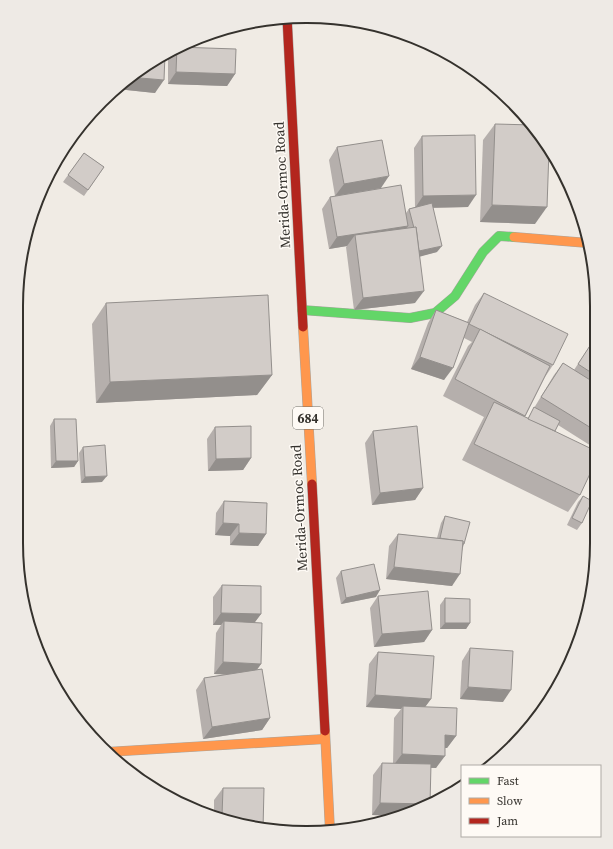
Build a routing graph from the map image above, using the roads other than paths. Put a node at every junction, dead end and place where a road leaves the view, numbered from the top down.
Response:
1 (287, 24) edge
2 (583, 242) edge
3 (302, 310) junction
4 (325, 739) junction
5 (115, 751) edge
6 (330, 825) edge

1 - 3 main road, Merida-Ormoc Road / 684
2 - 3 main road
3 - 4 main road, Merida-Ormoc Road / 684
4 - 5 main road
4 - 6 main road, Merida-Ormoc Road / 684

